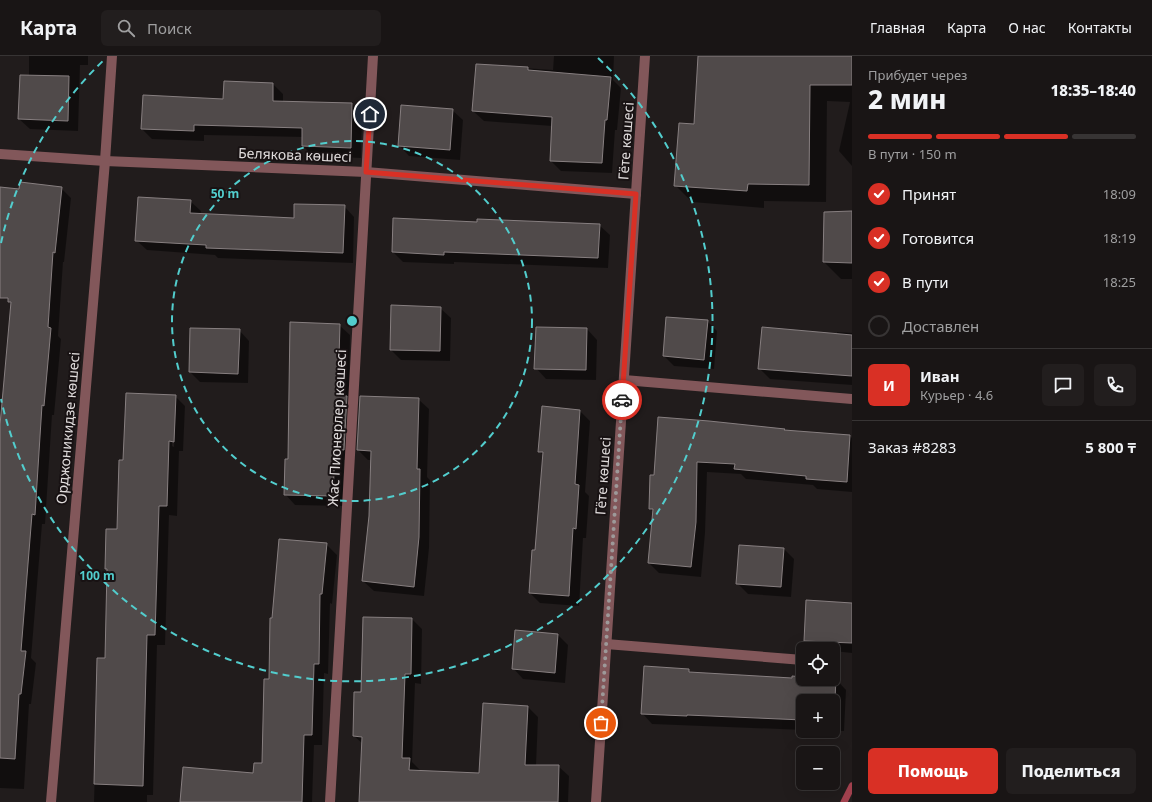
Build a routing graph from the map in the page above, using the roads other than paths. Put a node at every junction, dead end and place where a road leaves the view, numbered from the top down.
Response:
1 (112, 56) edge
2 (373, 56) edge
3 (645, 56) edge
4 (0, 154) edge
5 (105, 161) junction
6 (366, 172) junction
7 (636, 194) junction
8 (624, 380) junction
9 (852, 399) edge
10 (606, 644) junction
11 (796, 659) edge
12 (51, 802) edge
13 (330, 802) edge
14 (596, 802) edge

1 - 5 street, Орджоникидзе көшесі
2 - 6 street, Жас Пионерлер көшесі
3 - 7 street, Гёте көшесі
4 - 5 street, Белякова көшесі
5 - 6 street, Белякова көшесі
5 - 12 street, Орджоникидзе көшесі
6 - 7 street, Белякова көшесі
6 - 13 street, Жас Пионерлер көшесі
7 - 8 street, Гёте көшесі
8 - 9 street
8 - 10 street, Гёте көшесі
10 - 11 street
10 - 14 street, Гёте көшесі

